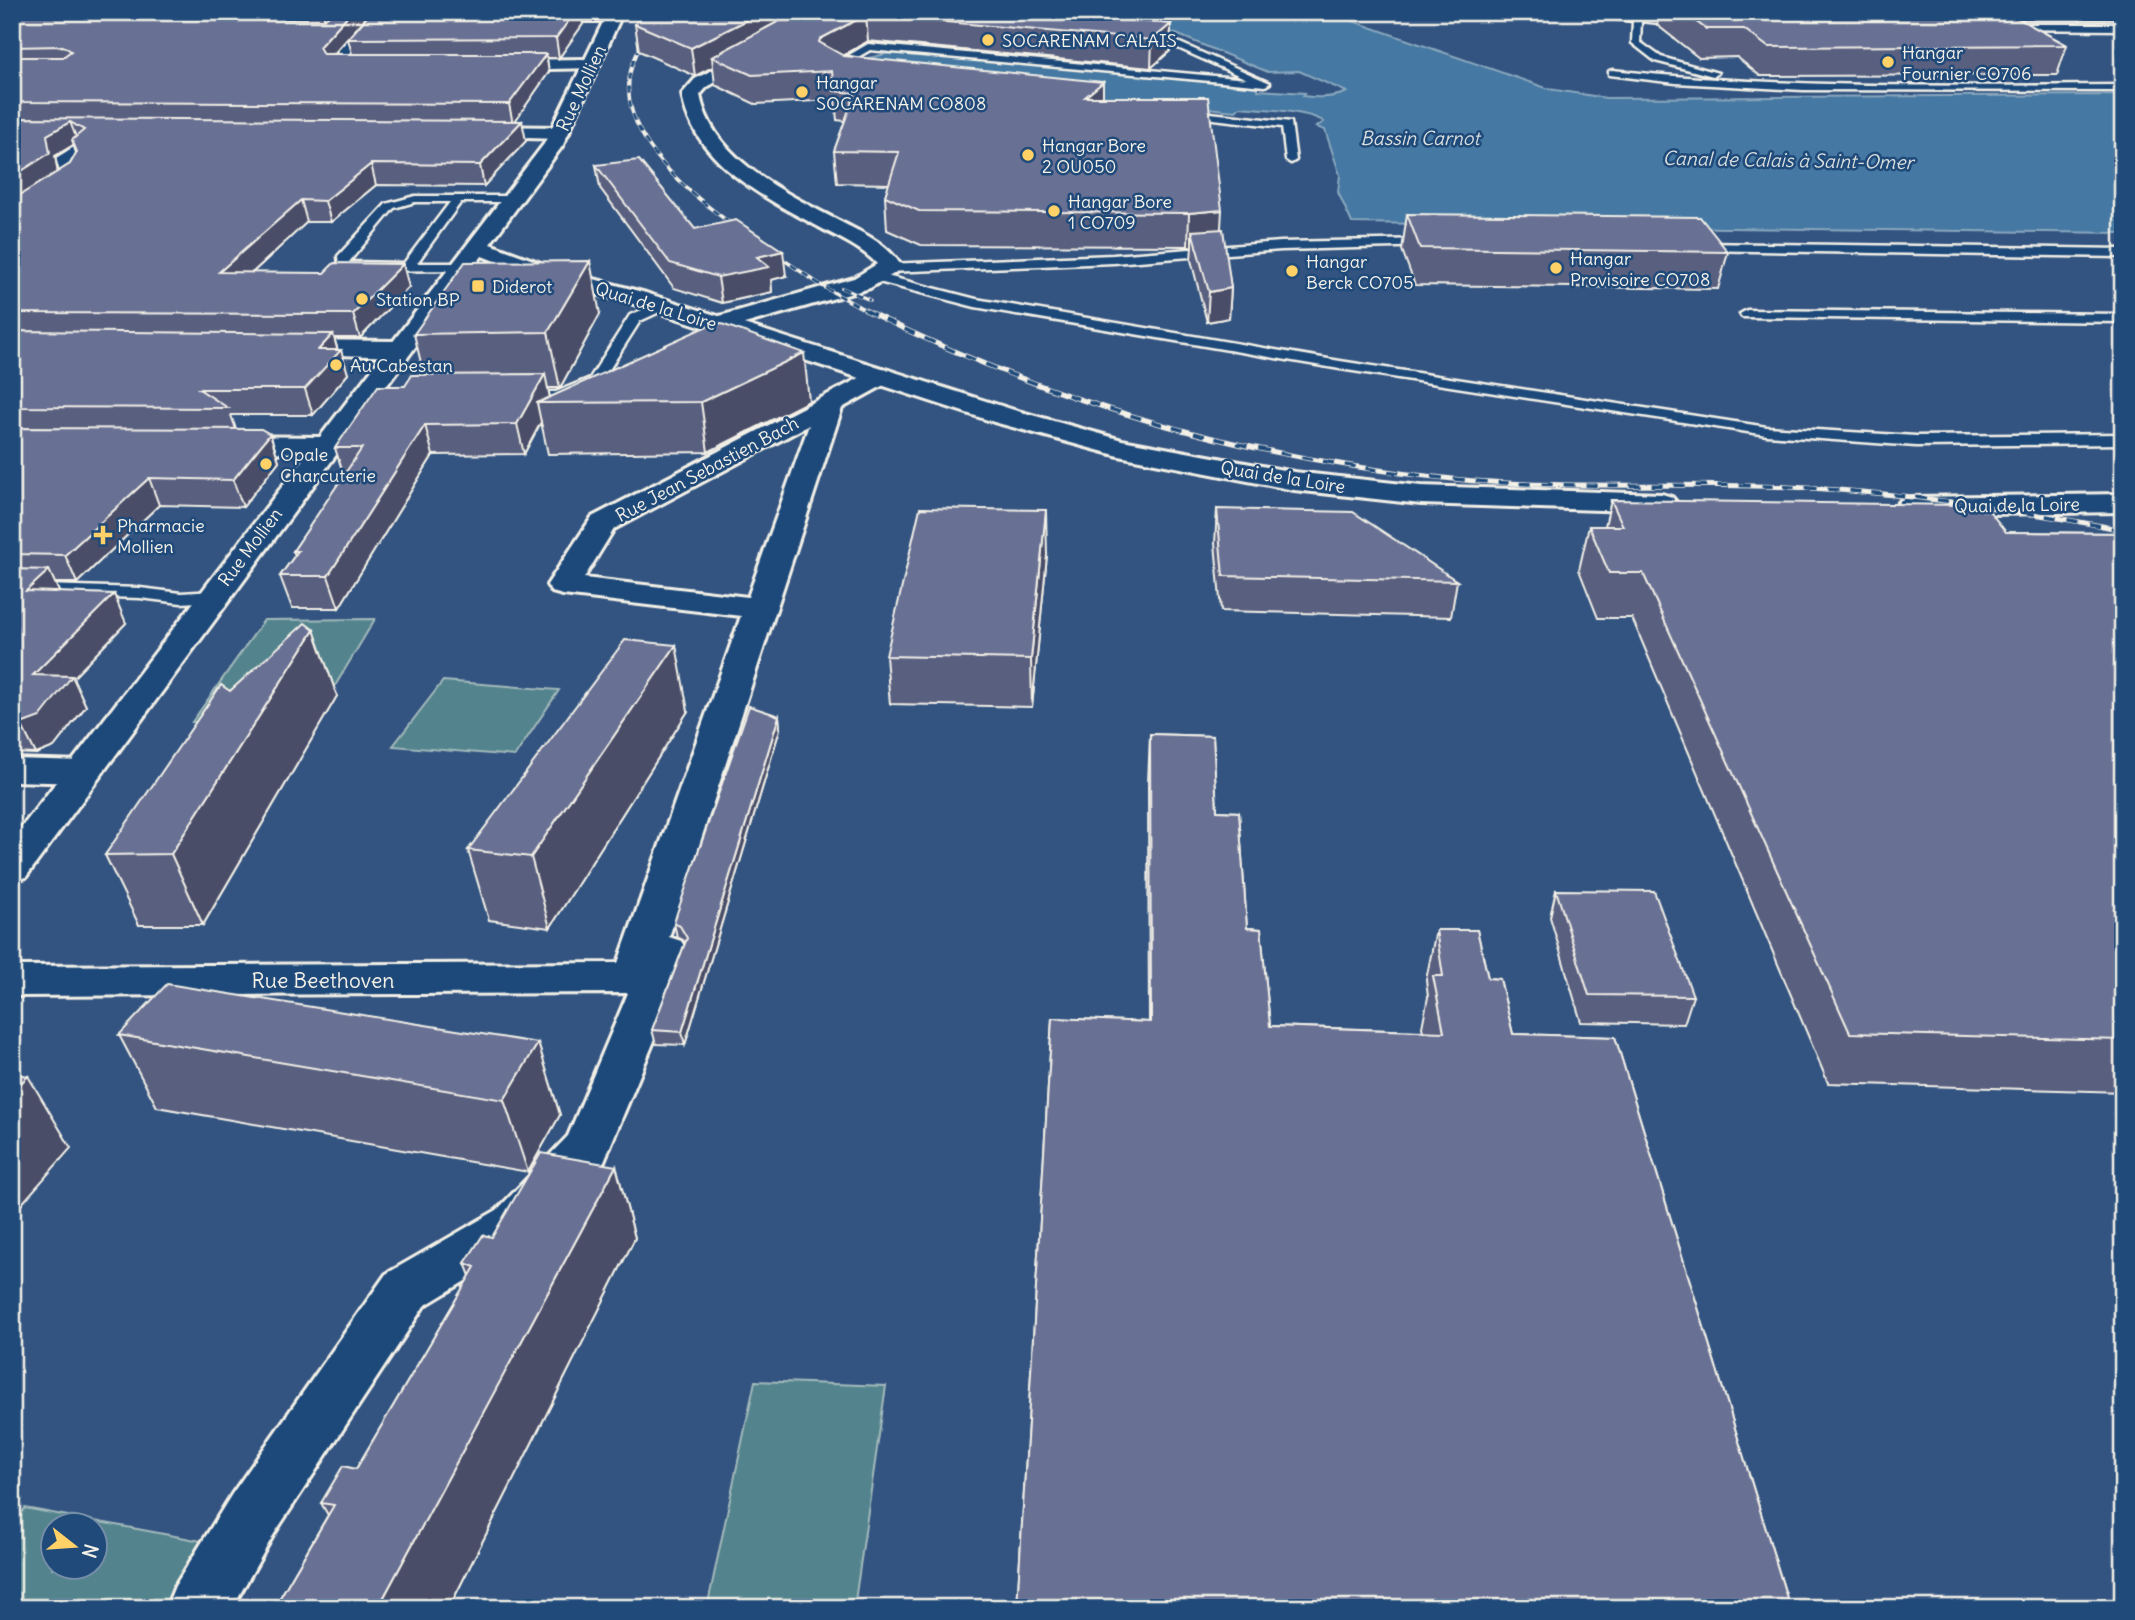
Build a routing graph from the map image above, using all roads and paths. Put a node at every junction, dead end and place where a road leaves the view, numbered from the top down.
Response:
1 (834, 12) edge
2 (1102, 12) edge
3 (1565, 12) edge
4 (615, 14) edge
5 (404, 16) edge
6 (513, 16) edge
7 (1637, 20) junction
8 (1704, 24) edge
9 (2001, 27) edge
10 (2123, 27) edge
11 (592, 64) junction
12 (473, 65) edge
13 (361, 66) edge
14 (1612, 73) dead end
15 (838, 74) edge
16 (1749, 86) junction
17 (2123, 88) edge
18 (1177, 112) edge
19 (456, 132) edge
20 (560, 133) junction
21 (79, 150) edge
22 (1291, 160) dead end
23 (458, 199) junction
24 (512, 199) junction
25 (12, 216) edge
26 (1449, 243) edge
27 (1690, 247) edge
28 (2123, 253) edge
29 (468, 257) junction
30 (408, 267) junction
31 (881, 273) junction
32 (661, 306) junction
33 (1746, 314) dead end
34 (2123, 318) edge
35 (718, 324) junction
36 (260, 348) edge
37 (399, 349) junction
38 (882, 376) junction
39 (502, 397) edge
40 (829, 406) junction
41 (2123, 439) edge
42 (189, 444) edge
43 (326, 445) junction
44 (2123, 503) edge
45 (1688, 504) edge
46 (1881, 506) edge
47 (12, 589) edge
48 (214, 596) junction
49 (759, 608) junction
50 (12, 770) edge
51 (84, 772) junction
52 (12, 867) edge
53 (639, 962) junction
54 (12, 981) edge
55 (197, 1608) edge

1 - 31 street
2 - 15 lane
3 - 7 lane
4 - 6 street
4 - 11 street, Rue Mollien
5 - 13 street
7 - 8 lane
7 - 16 lane
9 - 10 lane
11 - 12 street
11 - 20 street, Rue Mollien
14 - 16 lane
16 - 17 lane
18 - 22 lane
19 - 20 street
20 - 24 street, Rue Mollien
21 - 25 street
23 - 24 lane
23 - 30 lane
23 - 30 lane
24 - 29 street, Rue Mollien
26 - 31 lane
27 - 28 lane
29 - 30 lane
29 - 32 street, Quai de la Loire
29 - 37 street, Rue Mollien
31 - 35 street
31 - 41 lane
32 - 35 street, Quai de la Loire
32 - 39 lane
33 - 34 lane
35 - 38 street, Quai de la Loire
36 - 37 street
37 - 43 street, Rue Mollien
38 - 40 street, Rue Jean Sebastien Bach
38 - 45 street, Quai de la Loire
40 - 49 street, Rue Jean Sebastien Bach
40 - 49 street, Rue Jean Sebastien Bach
42 - 43 street
43 - 48 street, Rue Mollien
44 - 46 street, Quai de la Loire
47 - 48 lane
48 - 51 street, Rue Mollien
49 - 53 street, Rue Jean Sebastien Bach
50 - 51 street
51 - 52 street, Rue Mollien
53 - 54 street, Rue Beethoven
53 - 55 street

